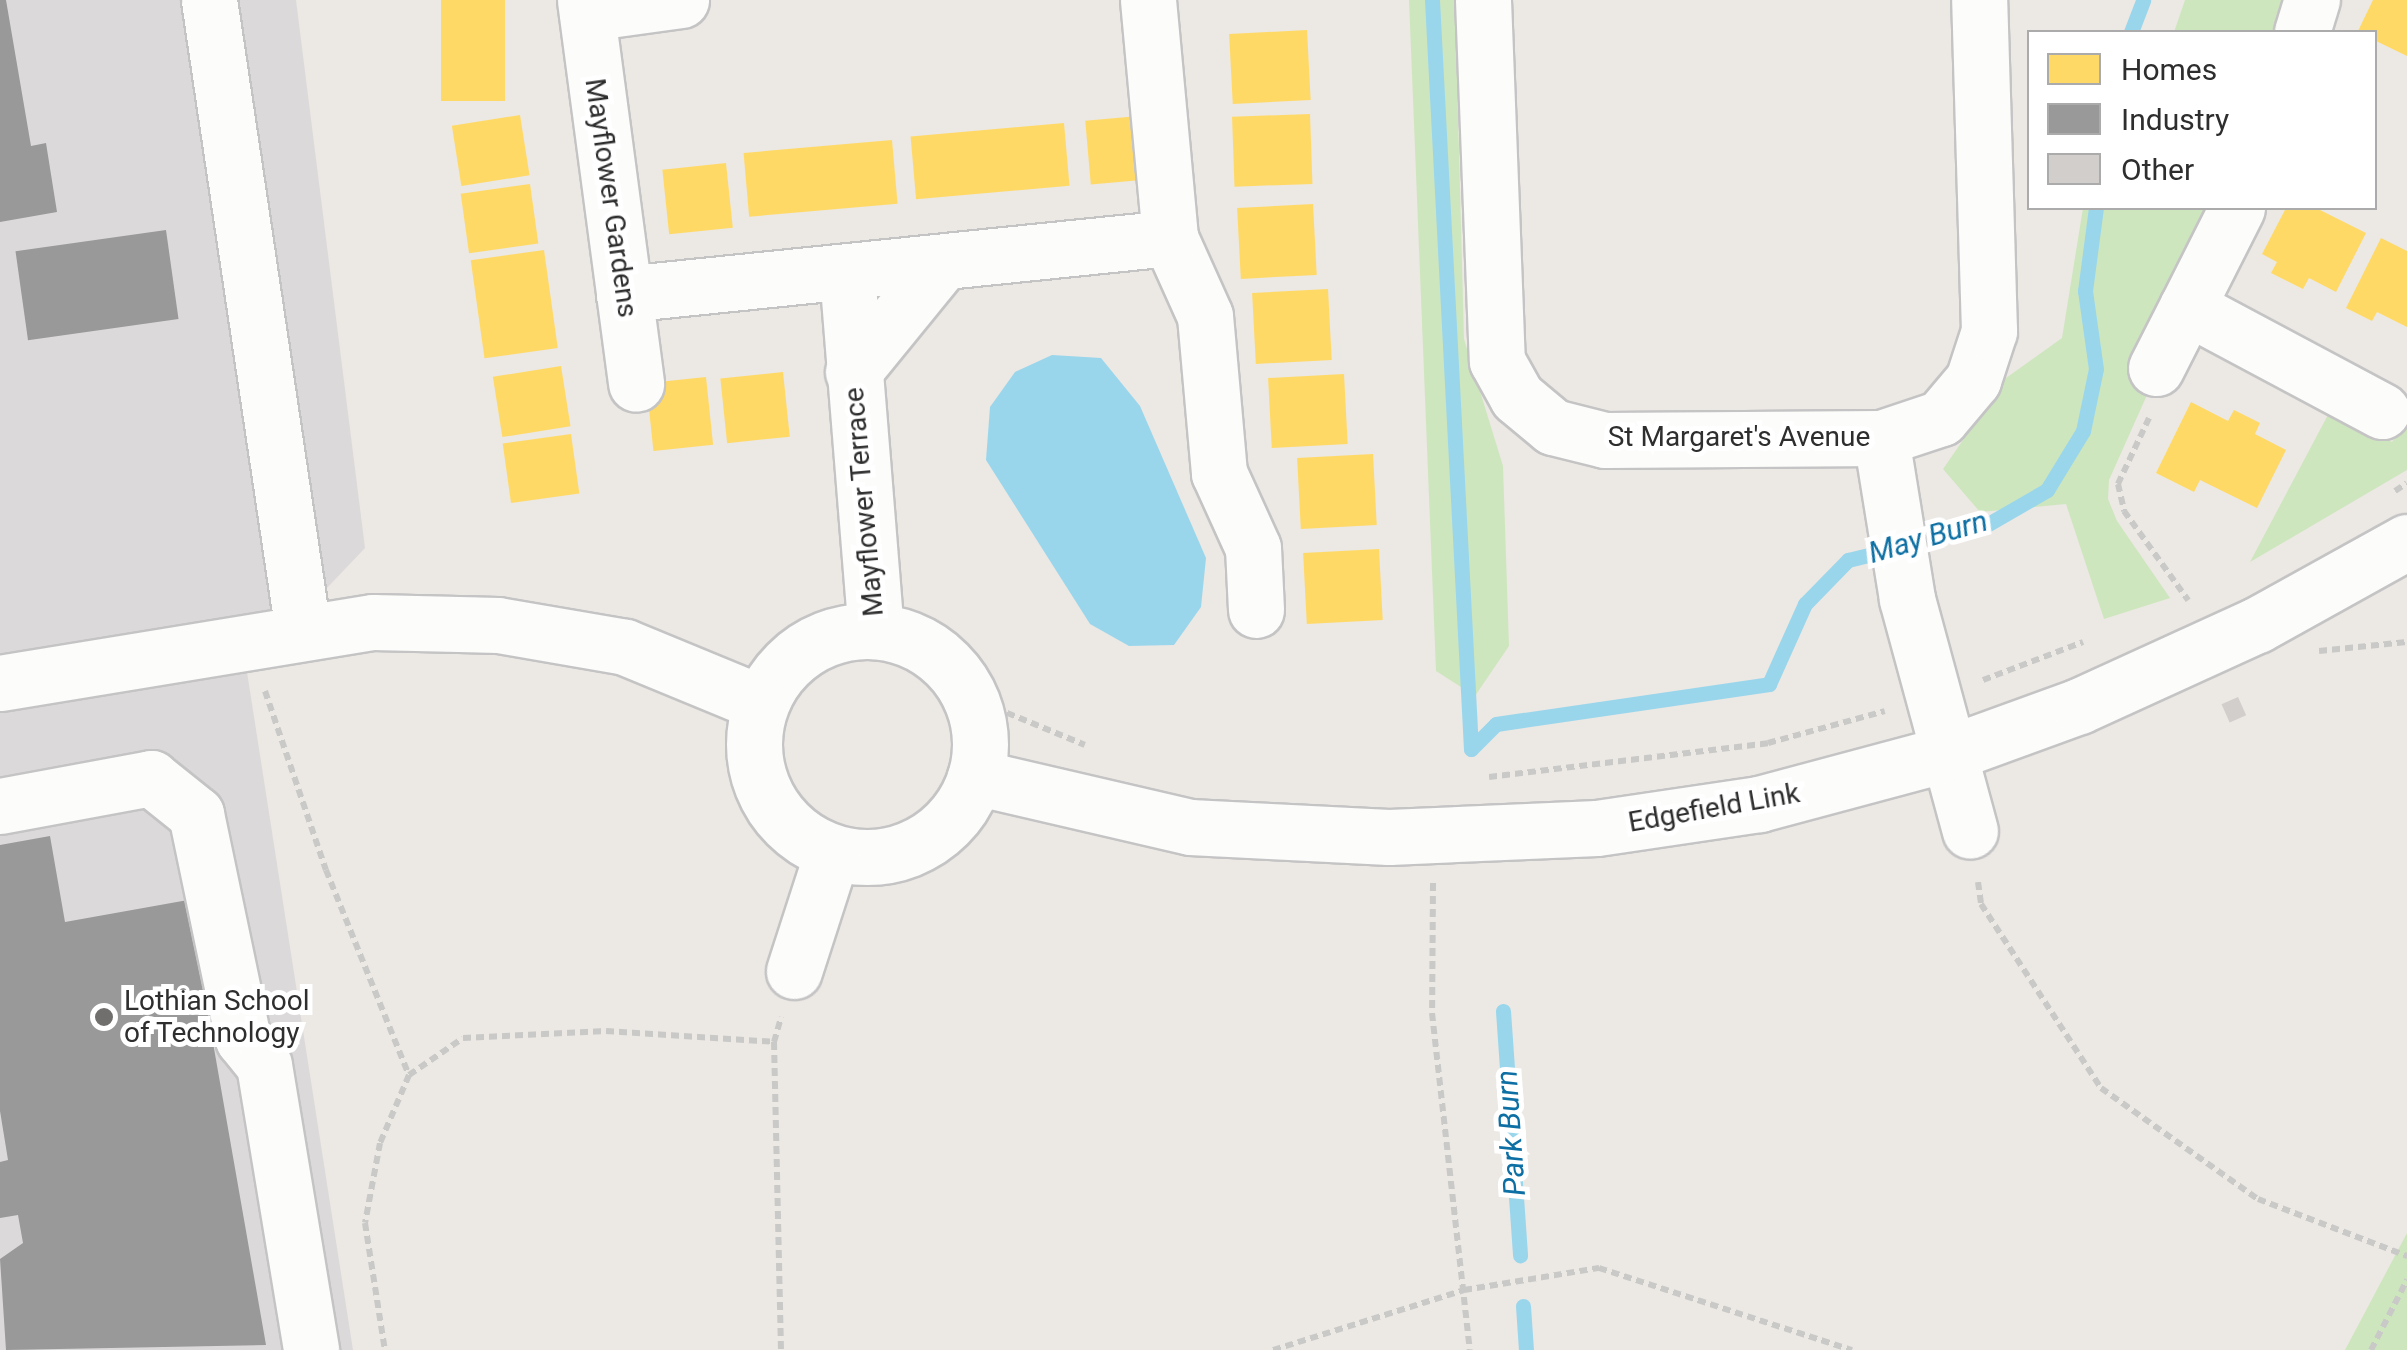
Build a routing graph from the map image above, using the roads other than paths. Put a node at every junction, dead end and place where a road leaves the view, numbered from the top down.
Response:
1 (209, 0) edge
2 (681, 0) edge
3 (1148, 0) edge
4 (1483, 0) edge
5 (1979, 0) edge
6 (2312, 0) edge
7 (586, 7) edge
8 (2303, 30) edge
9 (2236, 210) edge
10 (1170, 238) junction
11 (942, 263) junction
12 (847, 273) junction
13 (624, 294) junction
14 (2187, 307) junction
15 (2156, 368) road end
16 (853, 372) junction
17 (636, 384) dead end
18 (2382, 411) dead end
19 (1881, 438) junction
20 (2394, 521) edge
21 (1256, 610) dead end
22 (303, 631) junction
23 (876, 631) junction
24 (0, 683) edge
25 (761, 703) junction
26 (1950, 754) junction
27 (975, 778) junction
28 (0, 806) edge
29 (1970, 831) road end
30 (832, 853) junction
31 (794, 971) road end
32 (311, 1350) edge

1 - 22 street
2 - 7 street, Mayflower Gardens
3 - 10 street
4 - 19 street, St Margaret's Avenue
5 - 19 street, St Margaret's Avenue
6 - 8 street
7 - 13 street, Mayflower Gardens
9 - 14 street
10 - 11 street
10 - 21 street
11 - 12 street
11 - 16 street, Mayflower Terrace
12 - 13 street
12 - 16 street, Mayflower Terrace
13 - 17 street, Mayflower Gardens
14 - 15 street
14 - 18 street
16 - 23 street, Mayflower Terrace
19 - 26 street
20 - 26 street, Edgefield Link
22 - 24 street
22 - 25 street
23 - 25 street
23 - 27 street
25 - 30 street
26 - 27 street, Edgefield Link
26 - 29 street
27 - 30 street
28 - 32 street
30 - 31 street

